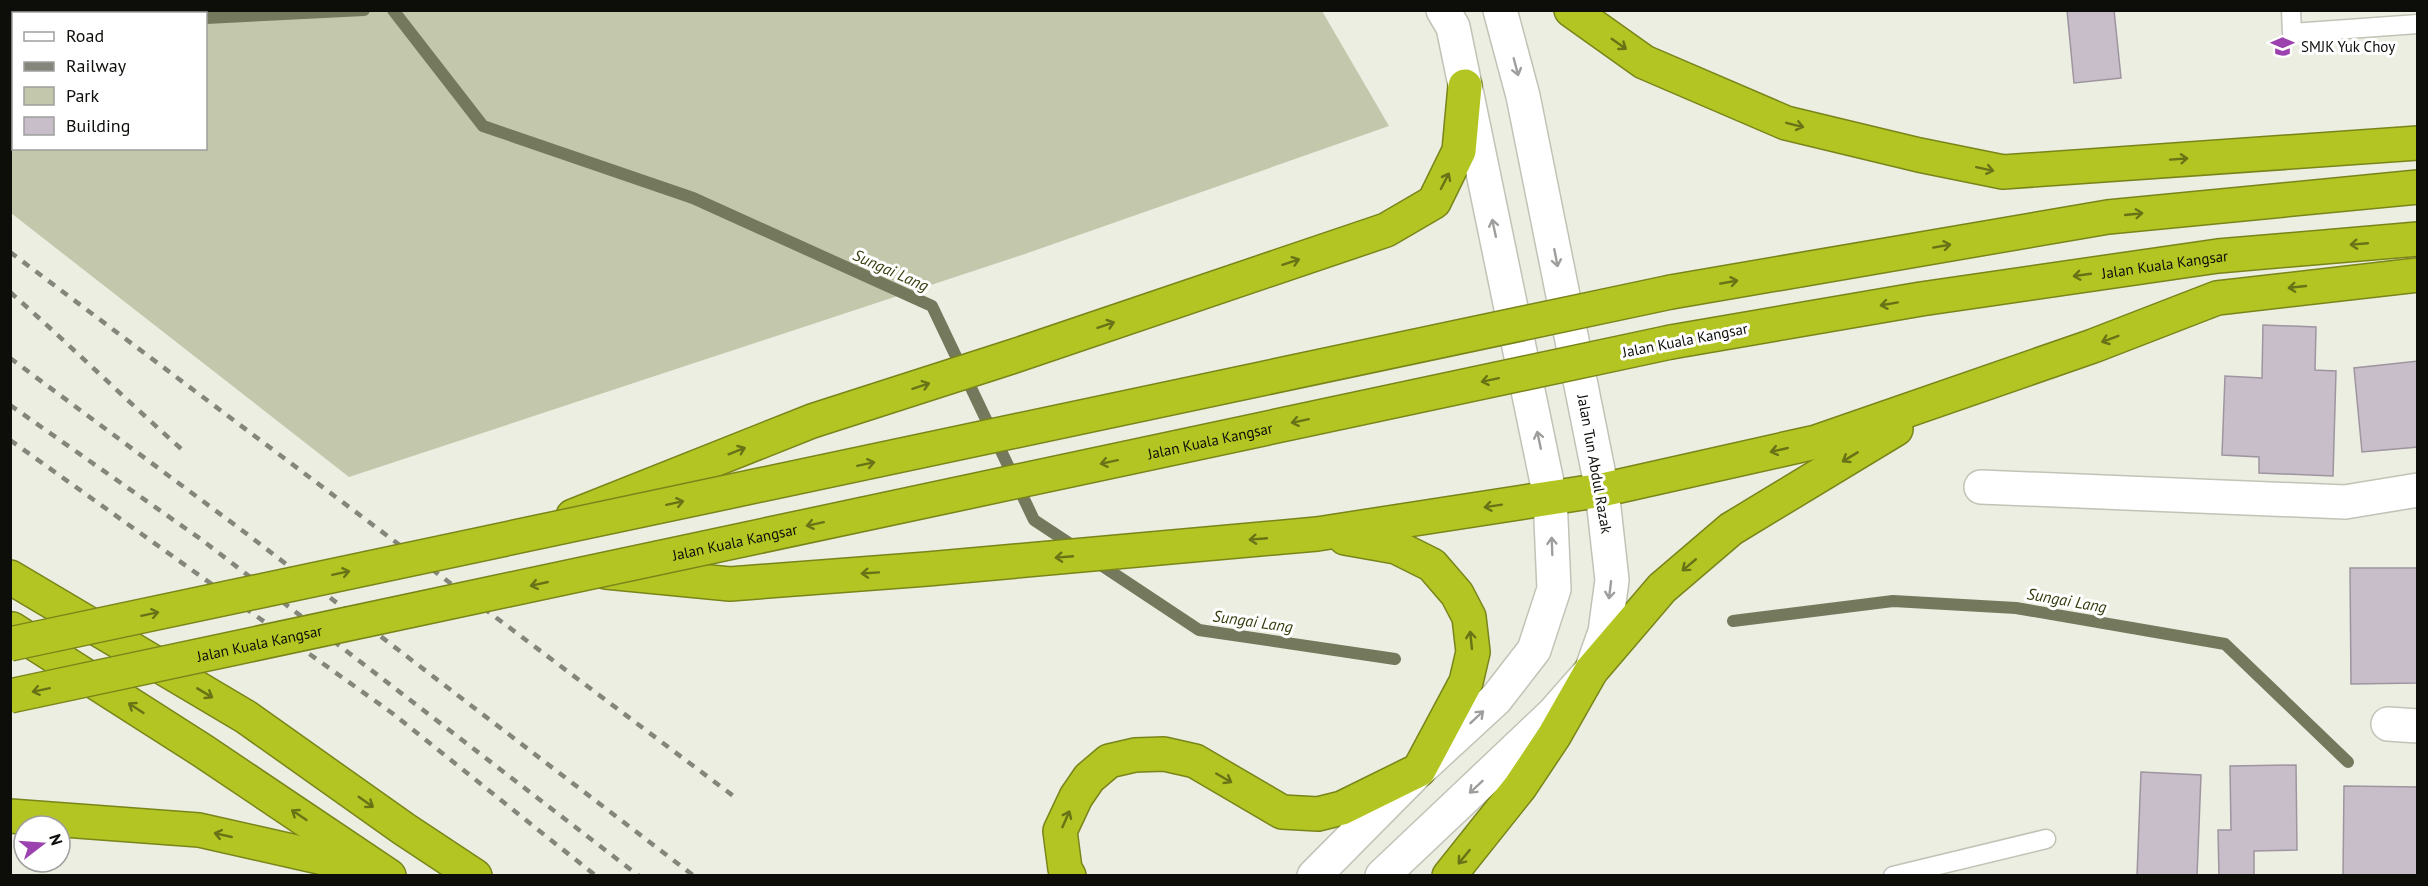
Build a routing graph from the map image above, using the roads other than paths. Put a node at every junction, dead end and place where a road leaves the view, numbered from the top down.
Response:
1 (1443, 10) edge
2 (1500, 10) edge
3 (1571, 10) edge
4 (2291, 10) edge
5 (2418, 24) edge
6 (1465, 86) junction
7 (2418, 143) edge
8 (2418, 187) edge
9 (2418, 239) edge
10 (2418, 275) edge
11 (1954, 394) junction
12 (1981, 488) dead end
13 (1602, 490) junction
14 (2418, 490) edge
15 (1551, 497) junction
16 (526, 534) junction
17 (1317, 534) junction
18 (597, 571) junction
19 (10, 577) edge
20 (10, 628) edge
21 (10, 644) edge
22 (1591, 670) junction
23 (10, 696) edge
24 (1419, 770) junction
25 (10, 816) edge
26 (2046, 839) dead end
27 (386, 873) edge
28 (1383, 874) edge
29 (475, 876) edge
30 (1069, 876) edge
31 (1314, 876) edge
32 (1449, 876) edge
33 (1893, 876) edge

1 - 6 main road
2 -> 13 main road, Jalan Tun Abdul Razak
3 -> 7 highway
4 - 5 lane
15 -> 6 main road
16 -> 6 highway, bridge
16 -> 8 highway, bridge
9 -> 18 highway, Jalan Kuala Kangsar, bridge
10 -> 11 highway
11 -> 13 highway
11 -> 22 highway
12 - 14 main road
13 - 15 highway
13 -> 22 main road, Jalan Tun Abdul Razak
15 -> 17 highway
24 -> 15 main road
21 -> 16 highway, bridge
17 -> 18 highway
24 -> 17 highway
18 -> 23 highway, Jalan Kuala Kangsar, bridge
19 -> 29 highway
27 -> 20 highway
22 -> 28 main road, Jalan Tun Abdul Razak
22 -> 32 highway
30 -> 24 highway
24 - 31 main road
27 -> 25 highway
26 - 33 lane

